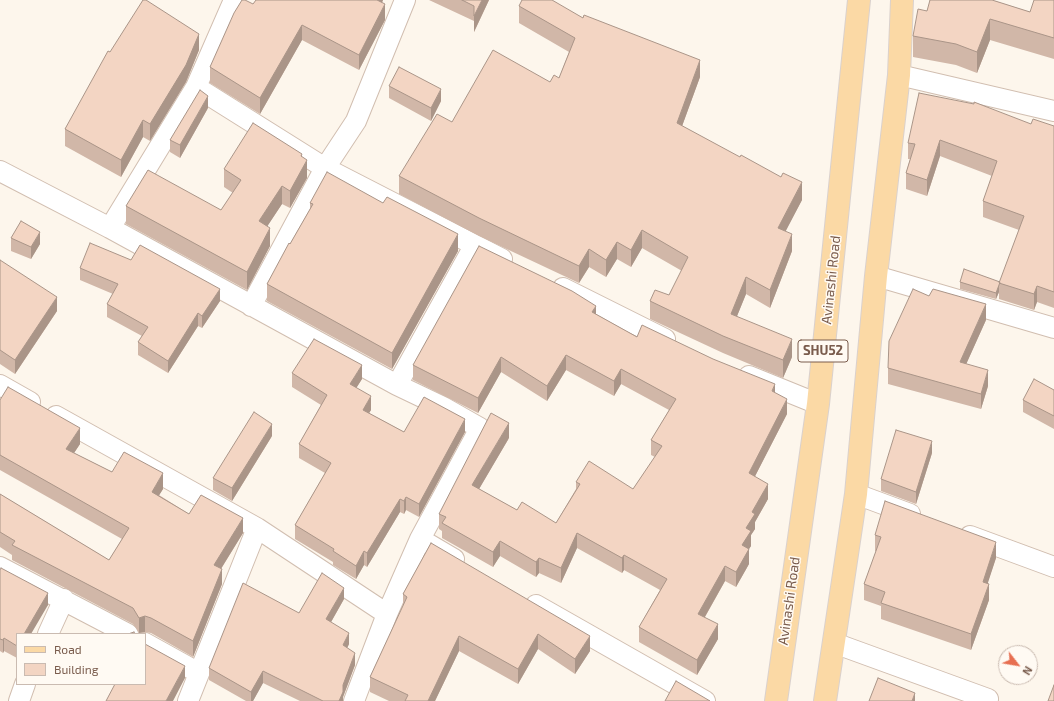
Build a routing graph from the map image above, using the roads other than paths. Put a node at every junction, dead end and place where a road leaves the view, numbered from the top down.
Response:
1 (234, 0) edge
2 (405, 0) edge
3 (859, 0) edge
4 (902, 0) edge
5 (899, 75) junction
6 (196, 87) junction
7 (1054, 111) edge
8 (325, 168) junction
9 (0, 172) edge
10 (110, 228) junction
11 (474, 246) junction
12 (516, 266) edge
13 (876, 276) junction
14 (544, 279) edge
15 (251, 306) junction
16 (1054, 328) edge
17 (684, 348) edge
18 (732, 370) edge
19 (0, 385) edge
20 (397, 385) junction
21 (818, 404) junction
22 (856, 494) junction
23 (929, 521) edge
24 (257, 528) junction
25 (951, 529) edge
26 (420, 539) junction
27 (0, 567) edge
28 (468, 567) edge
29 (1054, 567) edge
30 (517, 594) edge
31 (64, 599) junction
32 (387, 614) junction
33 (48, 633) edge
34 (126, 633) edge
35 (834, 642) junction
36 (146, 645) edge
37 (199, 673) junction
38 (26, 685) edge
39 (988, 699) dead end
40 (19, 701) edge
41 (188, 701) edge
42 (354, 701) edge
43 (705, 701) edge
44 (776, 701) edge
45 (825, 701) edge

1 - 6 street
2 - 8 street
3 - 21 main road, Avinashi Road / SHU52
4 - 5 main road, SHU52
5 - 7 street
5 - 13 main road, SHU52
6 - 8 street
6 - 10 street
8 - 11 street
8 - 15 street
9 - 10 street
10 - 15 street
11 - 12 street
11 - 20 street
13 - 16 street
13 - 22 main road, SHU52
14 - 17 street
15 - 20 street
18 - 21 street
19 - 24 street
20 - 26 street
21 - 44 main road, Avinashi Road / SHU52
22 - 23 street
22 - 35 main road, SHU52
24 - 32 street
24 - 37 street
25 - 29 street
26 - 28 street
26 - 32 street
27 - 31 street
30 - 43 street
31 - 33 street
31 - 34 street
32 - 42 street
35 - 39 street
35 - 45 main road, SHU52
36 - 37 street
37 - 41 street
38 - 40 street

